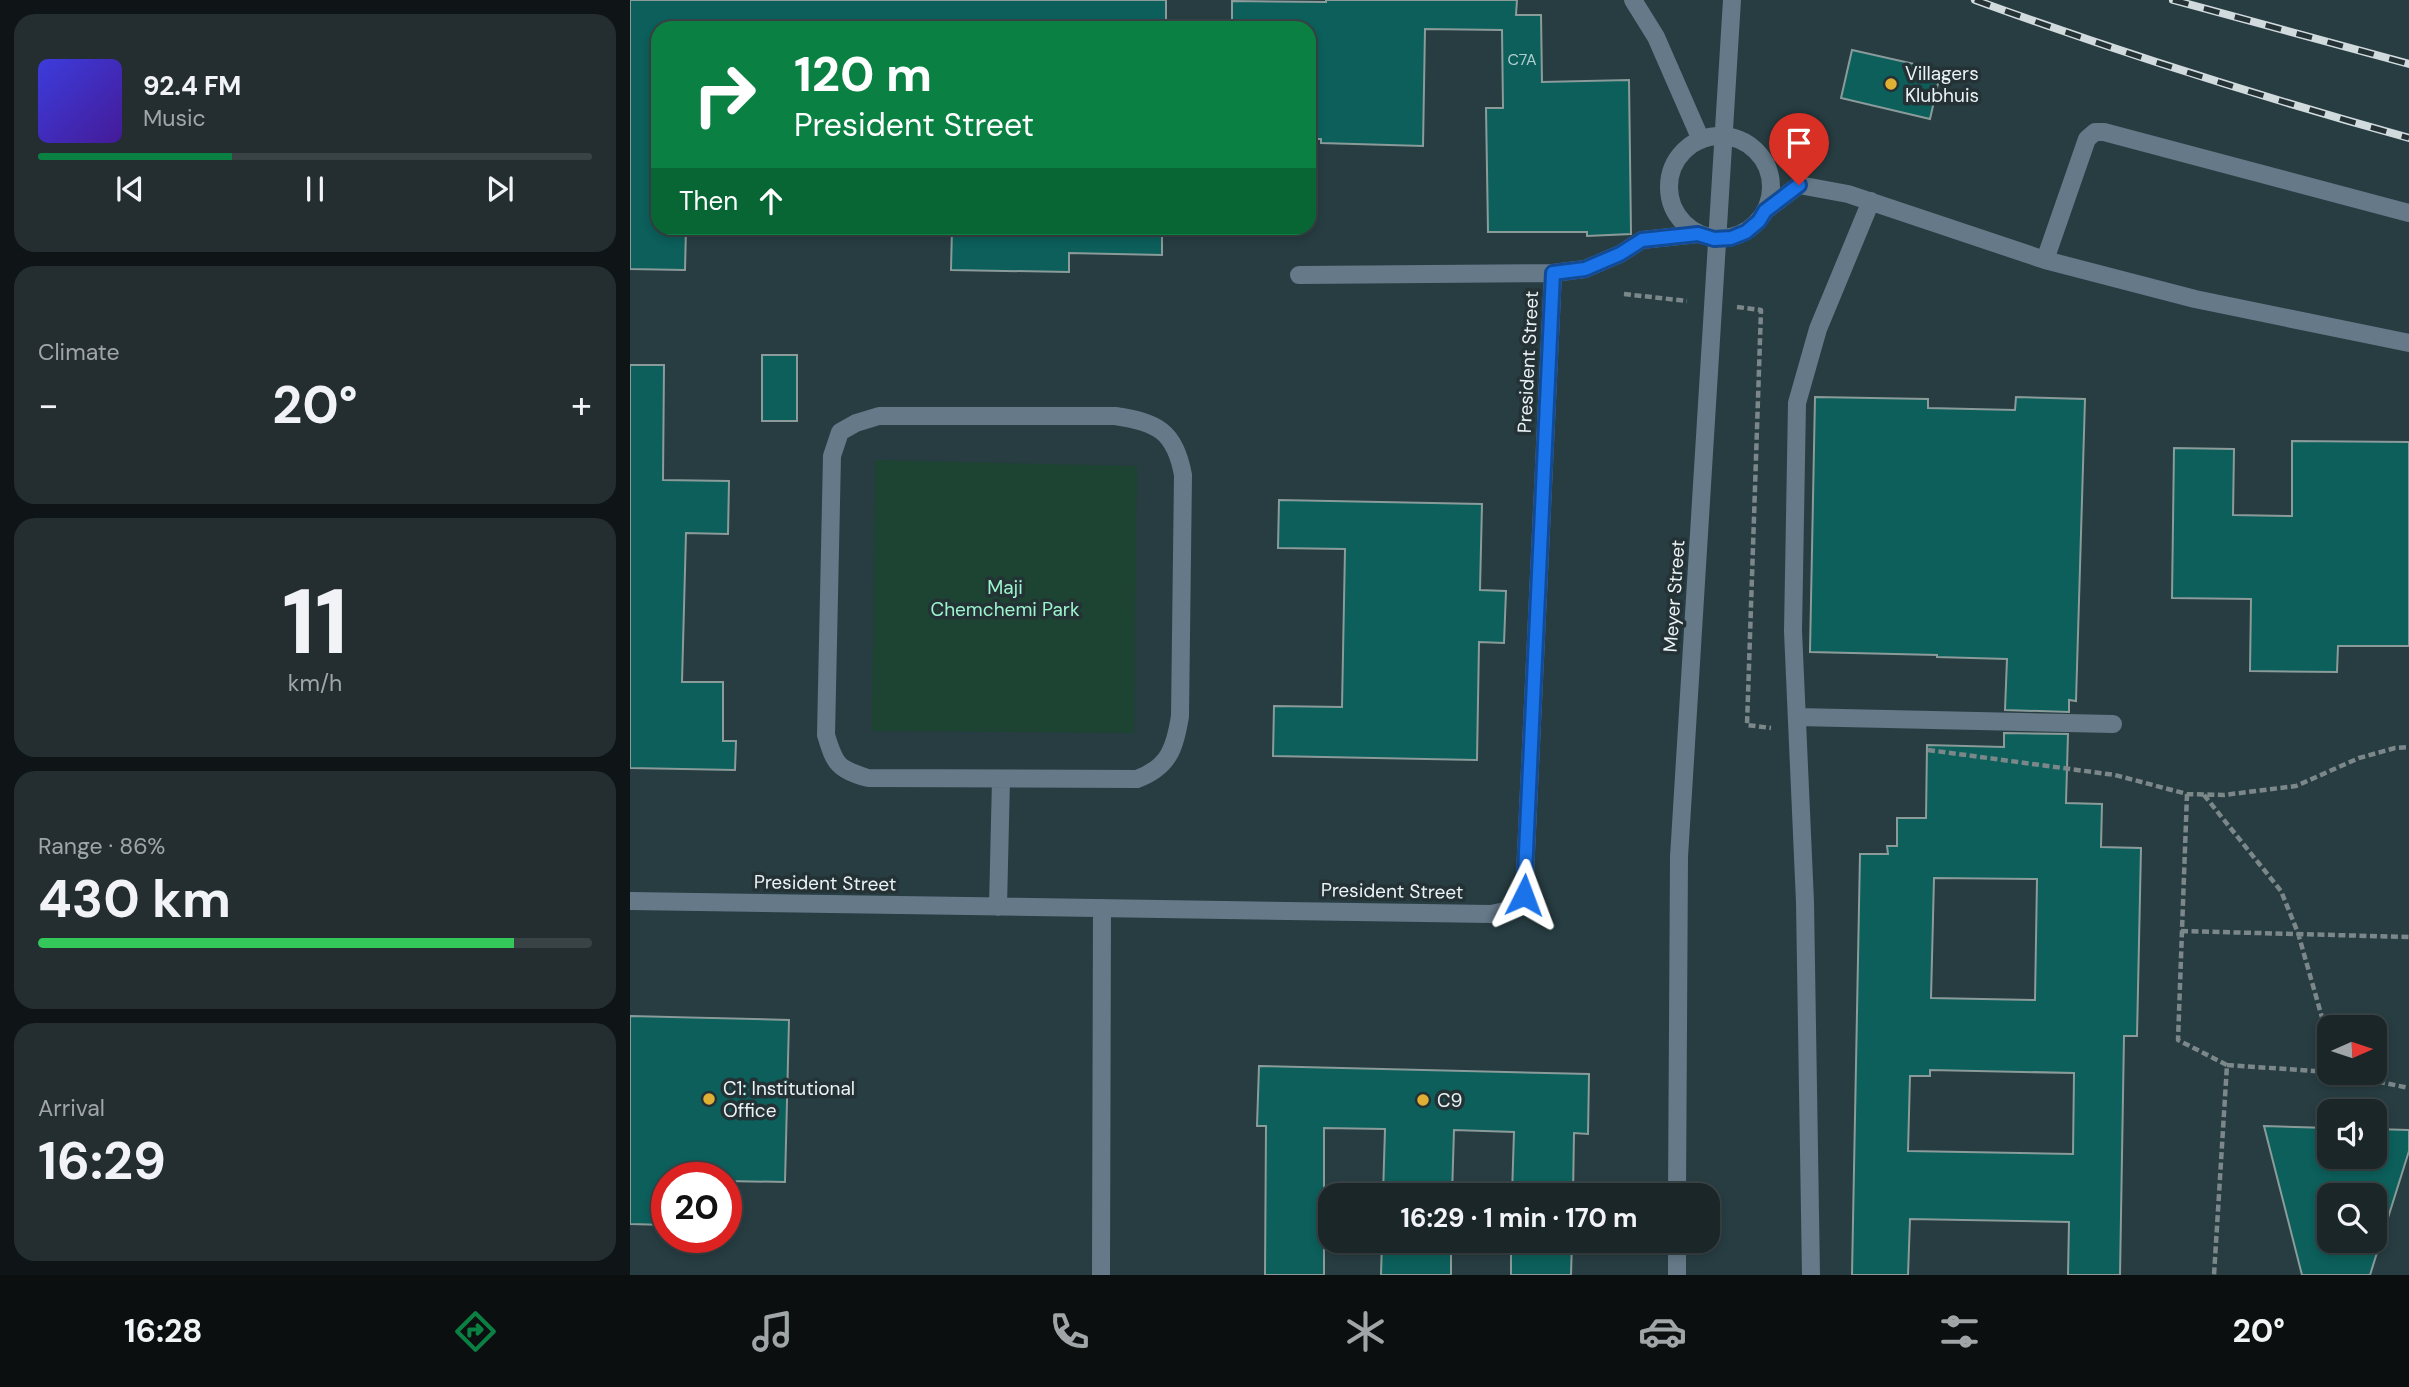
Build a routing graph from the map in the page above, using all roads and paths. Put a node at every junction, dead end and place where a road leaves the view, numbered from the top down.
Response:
1 (1633, 0) edge
2 (1732, 0) edge
3 (1701, 140) junction
4 (1871, 201) junction
5 (1765, 211) junction
6 (2409, 213) edge
7 (1698, 234) junction
8 (2045, 260) junction
9 (1553, 273) junction
10 (1299, 275) dead end
11 (2409, 343) edge
12 (1797, 717) junction
13 (2113, 724) dead end
14 (2409, 747) edge
15 (2115, 775) dead end
16 (1001, 779) junction
17 (2187, 794) junction
18 (2204, 794) junction
19 (630, 901) edge
20 (998, 907) junction
21 (1102, 908) junction
22 (2181, 931) junction
23 (2298, 933) junction
24 (2409, 937) edge
25 (2321, 1015) edge
26 (2227, 1065) junction
27 (2317, 1071) edge
28 (2387, 1083) edge
29 (2409, 1088) edge
30 (1677, 1183) edge
31 (1677, 1253) edge
32 (1101, 1275) edge
33 (1677, 1275) edge
34 (1811, 1275) edge
35 (2214, 1275) edge

1 - 3 street
2 - 30 street, Meyer Street, bridge
3 - 5 street
3 - 7 street
4 - 5 street
4 - 8 street
4 - 12 street
5 - 7 street
6 - 8 street
7 - 9 street, President Street
8 - 11 street
9 - 10 street, President Street
9 - 21 street, President Street
12 - 13 street
12 - 34 street
14 - 18 path
15 - 17 path
16 - 16 street
16 - 20 street
17 - 18 path
17 - 22 path
18 - 23 path
19 - 20 street, President Street
20 - 21 street, President Street
21 - 32 street
22 - 23 path
22 - 26 path
23 - 24 path
23 - 25 path
26 - 27 path
26 - 35 path
28 - 29 path
31 - 33 street

